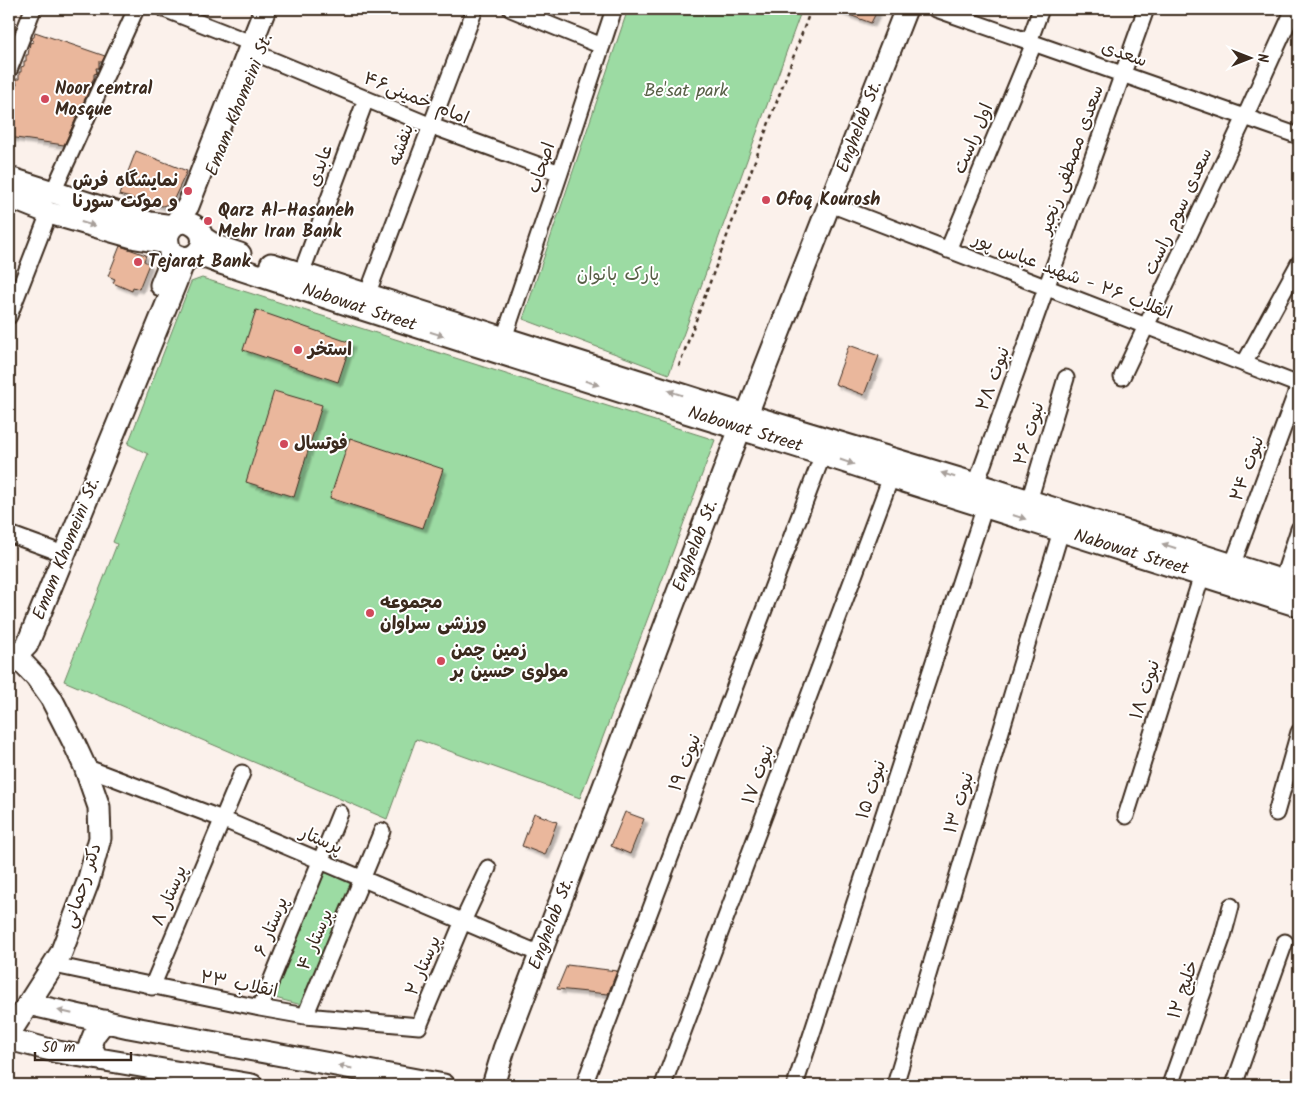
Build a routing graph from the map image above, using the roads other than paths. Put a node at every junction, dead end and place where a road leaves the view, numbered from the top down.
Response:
1 (33, 9) edge
2 (136, 9) edge
3 (164, 9) edge
4 (265, 9) edge
5 (280, 9) edge
6 (474, 9) edge
7 (511, 9) edge
8 (614, 9) edge
9 (906, 9) edge
10 (936, 9) edge
11 (1041, 9) edge
12 (1146, 9) edge
13 (1294, 9) edge
14 (1032, 42) junction
15 (602, 46) junction
16 (255, 49) junction
17 (9, 70) edge
18 (1123, 74) junction
19 (366, 99) junction
20 (1245, 117) junction
21 (430, 125) junction
22 (1299, 136) edge
23 (560, 174) junction
24 (9, 178) edge
25 (53, 192) junction
26 (9, 197) edge
27 (830, 204) junction
28 (49, 213) junction
29 (201, 234) junction
30 (170, 239) junction
31 (948, 250) junction
32 (190, 257) junction
33 (1298, 268) edge
34 (301, 274) junction
35 (1046, 288) junction
36 (367, 294) junction
37 (9, 316) edge
38 (1146, 326) junction
39 (501, 346) junction
40 (1244, 364) junction
41 (1122, 376) dead end
42 (1066, 378) dead end
43 (1299, 385) edge
44 (744, 422) junction
45 (824, 454) junction
46 (891, 477) junction
47 (980, 495) junction
48 (1029, 501) junction
49 (1299, 529) edge
50 (1061, 531) junction
51 (9, 534) edge
52 (59, 552) junction
53 (1232, 566) junction
54 (1204, 567) junction
55 (1291, 583) edge
56 (1299, 606) edge
57 (12, 662) edge
58 (1299, 732) edge
59 (85, 767) junction
60 (242, 773) dead end
61 (340, 813) dead end
62 (1276, 813) dead end
63 (1126, 816) dead end
64 (222, 819) junction
65 (382, 831) dead end
66 (320, 861) junction
67 (488, 868) dead end
68 (362, 879) junction
69 (1231, 906) dead end
70 (463, 922) junction
71 (1285, 942) dead end
72 (540, 954) junction
73 (54, 965) junction
74 (152, 987) junction
75 (28, 1004) junction
76 (260, 1008) junction
77 (305, 1016) junction
78 (105, 1021) junction
79 (419, 1026) joint
80 (9, 1034) edge
81 (9, 1038) edge
82 (97, 1058) junction
83 (252, 1085) edge
84 (444, 1085) edge
85 (493, 1085) edge
86 (584, 1085) edge
87 (663, 1085) edge
88 (795, 1085) edge
89 (895, 1085) edge
90 (1170, 1085) edge
91 (1234, 1085) edge

1 - 17 street
2 - 25 street
3 - 16 street, امام خمینی۴۶
4 - 16 main road, Emam Khomeini St.
5 - 16 main road, Emam Khomeini St.
6 - 21 street, بنفشه
7 - 15 street
8 - 15 street, اصحاب
9 - 27 main road, Enghelab St.
10 - 14 street, سعدی
11 - 14 street, اول راست
12 - 18 street, سعدی مصطفی رنجبر
13 - 20 street, سعدی سوم راست
14 - 18 street, سعدی
14 - 31 street, اول راست
15 - 23 street, اصحاب
16 - 19 street, امام خمینی۴۶
16 - 29 main road, Emam Khomeini St.
16 - 30 main road, Emam Khomeini St.
18 - 20 street, سعدی
18 - 35 street, سعدی مصطفی رنجبر
19 - 21 street, امام خمینی۴۶
19 - 34 street, عابدی
20 - 22 street, سعدی
20 - 38 street, سعدی سوم راست
21 - 23 street, امام خمینی۴۶
21 - 36 street, بنفشه
23 - 39 street, اصحاب
24 - 25 main road
25 - 30 main road
26 - 28 main road
27 - 31 street, انقلاب ۲۶ - شهید عباس پور
27 - 44 main road, Enghelab St.
28 -> 30 main road
28 - 37 street
29 - 30 main road
29 - 32 main road
29 - 34 main road, Nabowat Street
30 - 32 main road
30 - 52 main road, Emam Khomeini St.
31 - 35 street, انقلاب ۲۶ - شهید عباس پور
32 -> 39 main road, Nabowat Street
32 - 52 main road, Emam Khomeini St.
33 - 40 street
34 - 36 main road, Nabowat Street
35 - 38 street, انقلاب ۲۶ - شهید عباس پور
35 - 47 street, نبوت ۲۸
36 - 39 main road, Nabowat Street
38 - 40 street, انقلاب ۲۶ - شهید عباس پور
38 - 41 street, سعدی سوم راست
39 - 44 main road, Nabowat Street
40 - 43 street, انقلاب ۲۶ - شهید عباس پور
42 - 48 street, نبوت ۲۶
43 - 53 street, نبوت ۲۴
44 - 45 main road, Nabowat Street
47 -> 44 main road, Nabowat Street
44 - 72 main road, Enghelab St.
45 -> 46 main road, Nabowat Street
45 - 86 street, نبوت ۱۹
46 - 47 main road, Nabowat Street
46 - 87 street, نبوت ۱۷
47 - 48 main road, Nabowat Street
47 -> 50 main road, Nabowat Street
47 - 88 street, نبوت ۱۵
54 -> 48 main road, Nabowat Street
49 - 55 street
50 - 54 main road, Nabowat Street
50 - 89 street, نبوت ۱۳
51 - 52 street
52 - 57 main road, Emam Khomeini St.
53 - 54 main road, Nabowat Street
53 - 55 main road, Nabowat Street
54 - 56 main road, Nabowat Street
54 - 63 street, نبوت ۱۸
57 - 59 main road, دکتر رحمانی
58 - 62 street
59 - 64 street, پرستار
59 - 73 main road, دکتر رحمانی
60 - 64 street, پرستار ۸
61 - 66 street, پرستار ۶
64 - 66 street, پرستار
64 - 74 street, پرستار ۸
65 - 68 street, پرستار ۴
66 - 68 street, پرستار
66 - 76 street, پرستار ۶
67 - 70 street, پرستار ۲
68 - 70 street, پرستار
68 - 77 street, پرستار ۴
69 - 90 street, خلیج ۱۲
70 - 72 street, پرستار
70 - 79 street, پرستار ۲
71 - 91 street
72 - 85 main road, Enghelab St.
73 - 74 street, انقلاب ۲۳
73 - 75 main road, دکتر رحمانی
74 - 76 street, انقلاب ۲۳
78 -> 75 main road
75 - 80 main road, دکتر رحمانی
76 - 77 street, انقلاب ۲۳
77 - 79 street, انقلاب ۲۳
78 - 82 main road
84 -> 78 main road
81 - 82 main road
82 - 83 main road

